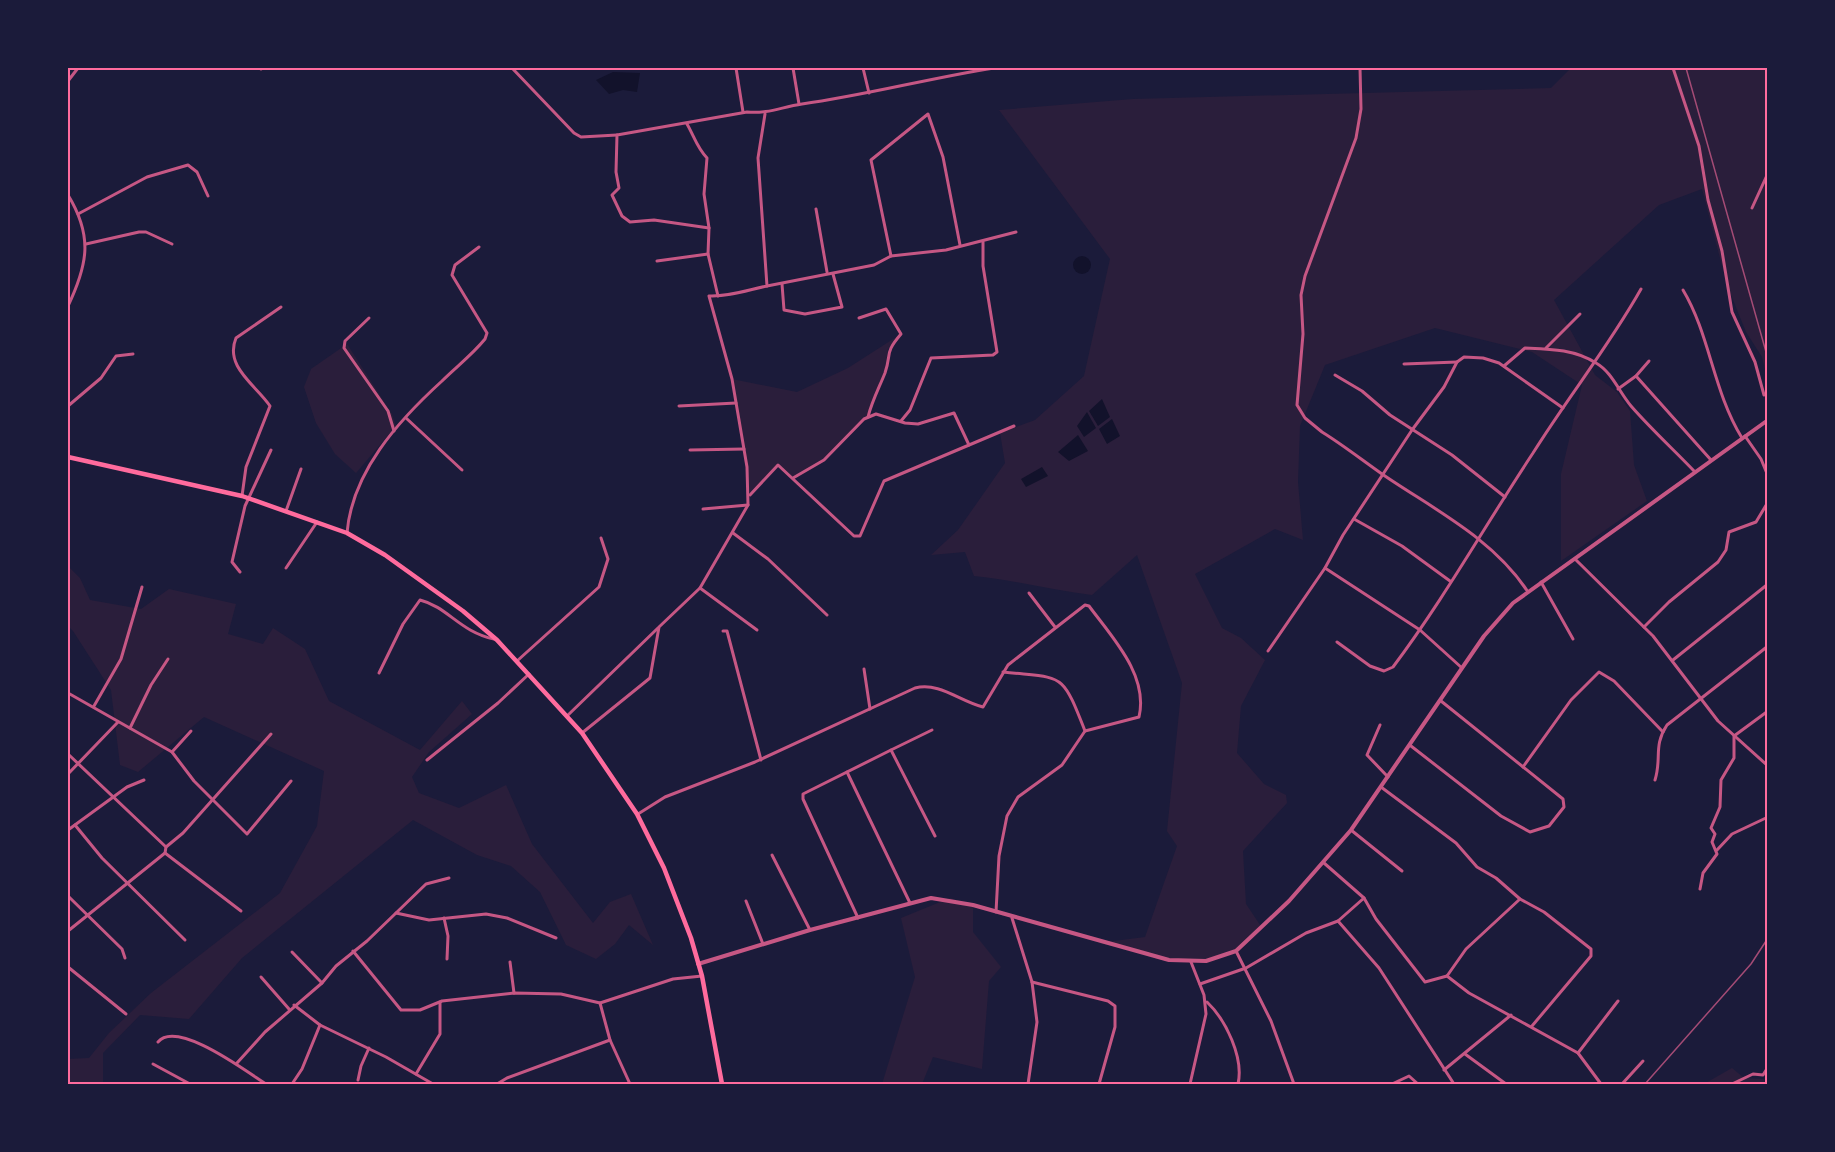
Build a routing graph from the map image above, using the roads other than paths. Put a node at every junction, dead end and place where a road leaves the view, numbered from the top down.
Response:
1 (78, 68) edge
2 (512, 68) edge
3 (736, 68) edge
4 (793, 68) edge
5 (863, 68) edge
6 (994, 68) edge
7 (1360, 68) edge
8 (1673, 68) edge
9 (68, 81) edge
10 (869, 93) junction
11 (799, 104) junction
12 (743, 114) dead end
13 (765, 114) junction
14 (686, 123) junction
15 (617, 135) junction
16 (1767, 173) edge
17 (68, 195) edge
18 (208, 196) dead end
19 (1752, 208) dead end
20 (816, 209) dead end
21 (78, 214) junction
22 (709, 228) junction
23 (1016, 232) dead end
24 (983, 241) junction
25 (86, 244) junction
26 (172, 244) dead end
27 (960, 245) junction
28 (479, 247) dead end
29 (708, 254) junction
30 (891, 256) junction
31 (657, 261) dead end
32 (827, 272) junction
33 (833, 274) junction
34 (782, 284) junction
35 (767, 286) junction
36 (1641, 288) dead end
37 (1683, 290) dead end
38 (718, 296) junction
39 (68, 306) edge
40 (281, 307) dead end
41 (1580, 314) dead end
42 (369, 318) dead end
43 (859, 318) dead end
44 (1544, 349) junction
45 (133, 354) dead end
46 (1649, 361) dead end
47 (1457, 362) junction
48 (1596, 363) junction
49 (1404, 364) dead end
50 (1504, 366) junction
51 (1335, 375) dead end
52 (1636, 376) junction
53 (1618, 389) junction
54 (1764, 395) dead end
55 (736, 403) junction
56 (68, 406) edge
57 (679, 406) dead end
58 (1563, 408) junction
59 (868, 417) junction
60 (406, 418) junction
61 (1767, 420) edge
62 (901, 421) junction
63 (1014, 426) dead end
64 (1412, 430) junction
65 (394, 431) junction
66 (1744, 437) junction
67 (969, 445) junction
68 (744, 449) junction
69 (271, 450) dead end
70 (690, 450) dead end
71 (68, 457) edge
72 (1711, 460) junction
73 (301, 469) dead end
74 (462, 470) dead end
75 (1695, 472) junction
76 (1382, 474) junction
77 (1767, 476) edge
78 (793, 478) junction
79 (750, 495) junction
80 (242, 496) junction
81 (1505, 496) junction
82 (250, 499) junction
83 (1767, 502) edge
84 (748, 506) junction
85 (703, 509) dead end
86 (286, 512) junction
87 (1354, 519) junction
88 (317, 522) junction
89 (733, 532) junction
90 (347, 533) junction
91 (601, 538) dead end
92 (1477, 539) junction
93 (1575, 558) junction
94 (286, 568) dead end
95 (1325, 568) junction
96 (240, 572) dead end
97 (1450, 581) junction
98 (1541, 582) junction
99 (1767, 584) edge
100 (142, 587) dead end
101 (700, 588) junction
102 (1527, 592) junction
103 (1029, 593) dead end
104 (826, 615) dead end
105 (659, 627) junction
106 (1055, 627) junction
107 (1644, 627) junction
108 (757, 630) dead end
109 (1420, 630) junction
110 (723, 631) dead end
111 (1573, 639) dead end
112 (497, 640) junction
113 (1337, 642) dead end
114 (1767, 646) edge
115 (1268, 651) dead end
116 (168, 659) dead end
117 (1673, 660) junction
118 (517, 661) junction
119 (1462, 668) junction
120 (864, 669) dead end
121 (1003, 672) junction
122 (379, 673) dead end
123 (529, 674) junction
124 (68, 693) edge
125 (1703, 699) junction
126 (1441, 701) junction
127 (94, 706) junction
128 (870, 709) junction
129 (1767, 711) edge
130 (567, 716) junction
131 (118, 722) junction
132 (1380, 725) dead end
133 (130, 728) junction
134 (932, 730) dead end
135 (191, 731) dead end
136 (1085, 731) junction
137 (1663, 732) junction
138 (582, 733) junction
139 (271, 734) dead end
140 (1734, 736) junction
141 (1411, 746) junction
142 (891, 750) junction
143 (172, 752) junction
144 (68, 754) edge
145 (427, 760) dead end
146 (761, 760) junction
147 (78, 763) junction
148 (1767, 766) edge
149 (1523, 767) junction
150 (847, 772) junction
151 (68, 774) edge
152 (1388, 777) junction
153 (144, 780) dead end
154 (1655, 780) dead end
155 (291, 782) dead end
156 (1381, 786) junction
157 (113, 796) junction
158 (213, 801) junction
159 (637, 814) junction
160 (1767, 817) edge
161 (75, 825) junction
162 (68, 830) edge
163 (1351, 830) junction
164 (935, 836) dead end
165 (166, 847) junction
166 (1717, 850) junction
167 (165, 853) junction
168 (772, 855) dead end
169 (1324, 863) junction
170 (1402, 871) dead end
171 (449, 878) dead end
172 (127, 883) junction
173 (1700, 889) dead end
174 (68, 896) edge
175 (1364, 898) junction
176 (1520, 899) junction
177 (746, 901) dead end
178 (910, 903) junction
179 (241, 911) dead end
180 (996, 912) junction
181 (396, 913) junction
182 (88, 915) junction
183 (444, 918) junction
184 (858, 918) junction
185 (1012, 918) junction
186 (1338, 921) junction
187 (810, 930) junction
188 (68, 931) edge
189 (556, 938) dead end
190 (185, 940) dead end
191 (763, 944) junction
192 (353, 951) junction
193 (1236, 951) junction
194 (292, 952) dead end
195 (125, 958) dead end
196 (447, 958) dead end
197 (510, 962) dead end
198 (1191, 962) junction
199 (698, 964) junction
200 (68, 968) edge
201 (1246, 968) junction
202 (702, 976) junction
203 (1447, 976) junction
204 (261, 977) dead end
205 (1032, 982) junction
206 (322, 983) junction
207 (1200, 984) junction
208 (514, 993) junction
209 (1206, 1001) junction
210 (1618, 1001) dead end
211 (440, 1002) junction
212 (600, 1003) junction
213 (294, 1005) junction
214 (289, 1009) junction
215 (126, 1014) dead end
216 (1511, 1015) junction
217 (320, 1025) junction
218 (1532, 1026) junction
219 (610, 1040) junction
220 (158, 1042) dead end
221 (369, 1048) junction
222 (1578, 1053) junction
223 (1465, 1054) junction
224 (1643, 1061) dead end
225 (237, 1063) junction
226 (153, 1064) dead end
227 (1767, 1067) edge
228 (1444, 1070) junction
229 (416, 1074) junction
230 (358, 1080) dead end
231 (190, 1084) edge
232 (266, 1084) edge
233 (292, 1084) edge
234 (433, 1084) edge
235 (498, 1084) edge
236 (630, 1084) edge
237 (722, 1084) edge
238 (1028, 1084) edge
239 (1099, 1084) edge
240 (1190, 1084) edge
241 (1238, 1084) edge
242 (1294, 1084) edge
243 (1392, 1084) edge
244 (1418, 1084) edge
245 (1454, 1084) edge
246 (1506, 1084) edge
247 (1601, 1084) edge
248 (1622, 1084) edge
249 (1732, 1084) edge

1 - 9 street
2 - 15 street
3 - 12 street
4 - 11 street
5 - 10 street
6 - 10 street
7 - 76 street
8 - 54 street
10 - 11 street
11 - 13 street
13 - 14 street
13 - 35 street
14 - 15 street
14 - 22 street
15 - 22 street
16 - 19 street
17 - 21 street
18 - 21 street
20 - 32 street
21 - 25 street
22 - 29 street
23 - 24 street
24 - 27 street
24 - 62 street
25 - 26 street
25 - 39 street
27 - 30 street
27 - 30 street
28 - 60 street
29 - 31 street
29 - 38 street
30 - 33 street
32 - 33 street
32 - 34 street
33 - 34 street
34 - 35 street
35 - 38 street
36 - 48 street
37 - 66 street
38 - 55 street
40 - 80 street
41 - 44 street
42 - 65 street
43 - 59 street
44 - 48 street
44 - 50 street
45 - 56 street
46 - 52 street
47 - 49 street
47 - 50 street
47 - 64 street
48 - 53 street
48 - 58 street
50 - 58 street
51 - 64 street
52 - 53 street
52 - 72 street
53 - 75 street
55 - 57 street
55 - 68 street
58 - 81 street
59 - 62 street
59 - 78 street
60 - 65 street
60 - 74 street
61 - 66 street
62 - 67 street
63 - 67 street
64 - 76 street
64 - 81 street
65 - 90 street
66 - 72 street
66 - 77 street
67 - 78 street
68 - 70 street
68 - 79 street
69 - 82 street
71 - 80 highway
72 - 75 street
73 - 86 street
75 - 93 street
76 - 87 street
76 - 92 street
78 - 79 street
79 - 84 street
80 - 82 highway
81 - 92 street
82 - 86 highway
82 - 96 street
83 - 107 street
84 - 85 street
84 - 89 street
86 - 88 highway
87 - 95 street
87 - 97 street
88 - 90 highway
88 - 94 street
89 - 101 street
89 - 104 street
90 - 112 highway
91 - 118 street
92 - 97 street
92 - 102 street
93 - 98 street
93 - 107 street
95 - 109 street
95 - 115 street
97 - 109 street
98 - 102 street
98 - 111 street
99 - 117 street
100 - 127 street
101 - 105 street
101 - 108 street
102 - 119 street
103 - 106 street
105 - 130 street
105 - 138 street
106 - 121 street
106 - 136 street
107 - 117 street
109 - 113 street
109 - 119 street
110 - 146 street
112 - 118 highway
112 - 122 street
114 - 125 street
116 - 133 street
117 - 125 street
118 - 123 highway
119 - 126 street
120 - 128 street
121 - 128 street
121 - 136 street
123 - 130 highway
123 - 145 street
124 - 127 street
125 - 137 street
125 - 140 street
126 - 141 street
126 - 149 street
127 - 131 street
128 - 146 street
129 - 140 street
130 - 138 highway
131 - 133 street
131 - 147 street
132 - 152 street
133 - 143 street
134 - 142 street
135 - 143 street
136 - 180 street
137 - 149 street
137 - 154 street
138 - 159 highway
139 - 158 street
140 - 148 street
140 - 166 street
141 - 149 street
141 - 152 street
142 - 150 street
142 - 164 street
143 - 158 street
144 - 147 street
146 - 159 street
147 - 151 street
147 - 157 street
150 - 178 street
150 - 184 street
152 - 156 street
153 - 157 street
155 - 158 street
156 - 163 street
156 - 176 street
157 - 161 street
157 - 165 street
158 - 165 street
159 - 199 highway
160 - 166 street
161 - 162 street
161 - 172 street
163 - 169 street
163 - 170 street
165 - 167 street
166 - 173 street
167 - 172 street
167 - 179 street
168 - 187 street
169 - 175 street
169 - 193 street
171 - 181 street
172 - 182 street
172 - 190 street
174 - 182 street
175 - 186 street
175 - 203 street
176 - 203 street
176 - 218 street
177 - 191 street
178 - 180 street
178 - 184 street
180 - 185 street
181 - 183 street
181 - 192 street
182 - 188 street
182 - 195 street
183 - 189 street
183 - 196 street
184 - 187 street
185 - 198 street
185 - 205 street
186 - 201 street
186 - 228 street
187 - 191 street
191 - 199 street
192 - 206 street
192 - 211 street
193 - 198 street
193 - 201 street
194 - 206 street
197 - 208 street
198 - 207 street
199 - 202 highway
200 - 215 street
201 - 207 street
201 - 242 street
202 - 212 street
202 - 237 highway
203 - 216 street
204 - 214 street
205 - 238 street
205 - 239 street
206 - 213 street
207 - 209 street
208 - 211 street
208 - 212 street
209 - 240 street
209 - 241 street
210 - 222 street
211 - 229 street
212 - 219 street
213 - 214 street
213 - 217 street
214 - 225 street
216 - 218 street
216 - 223 street
217 - 221 street
217 - 233 street
218 - 222 street
219 - 235 street
219 - 236 street
220 - 225 street
221 - 229 street
221 - 230 street
222 - 247 street
223 - 228 street
223 - 246 street
224 - 248 street
225 - 232 street
226 - 231 street
227 - 249 street
228 - 245 street
229 - 234 street
243 - 244 street

